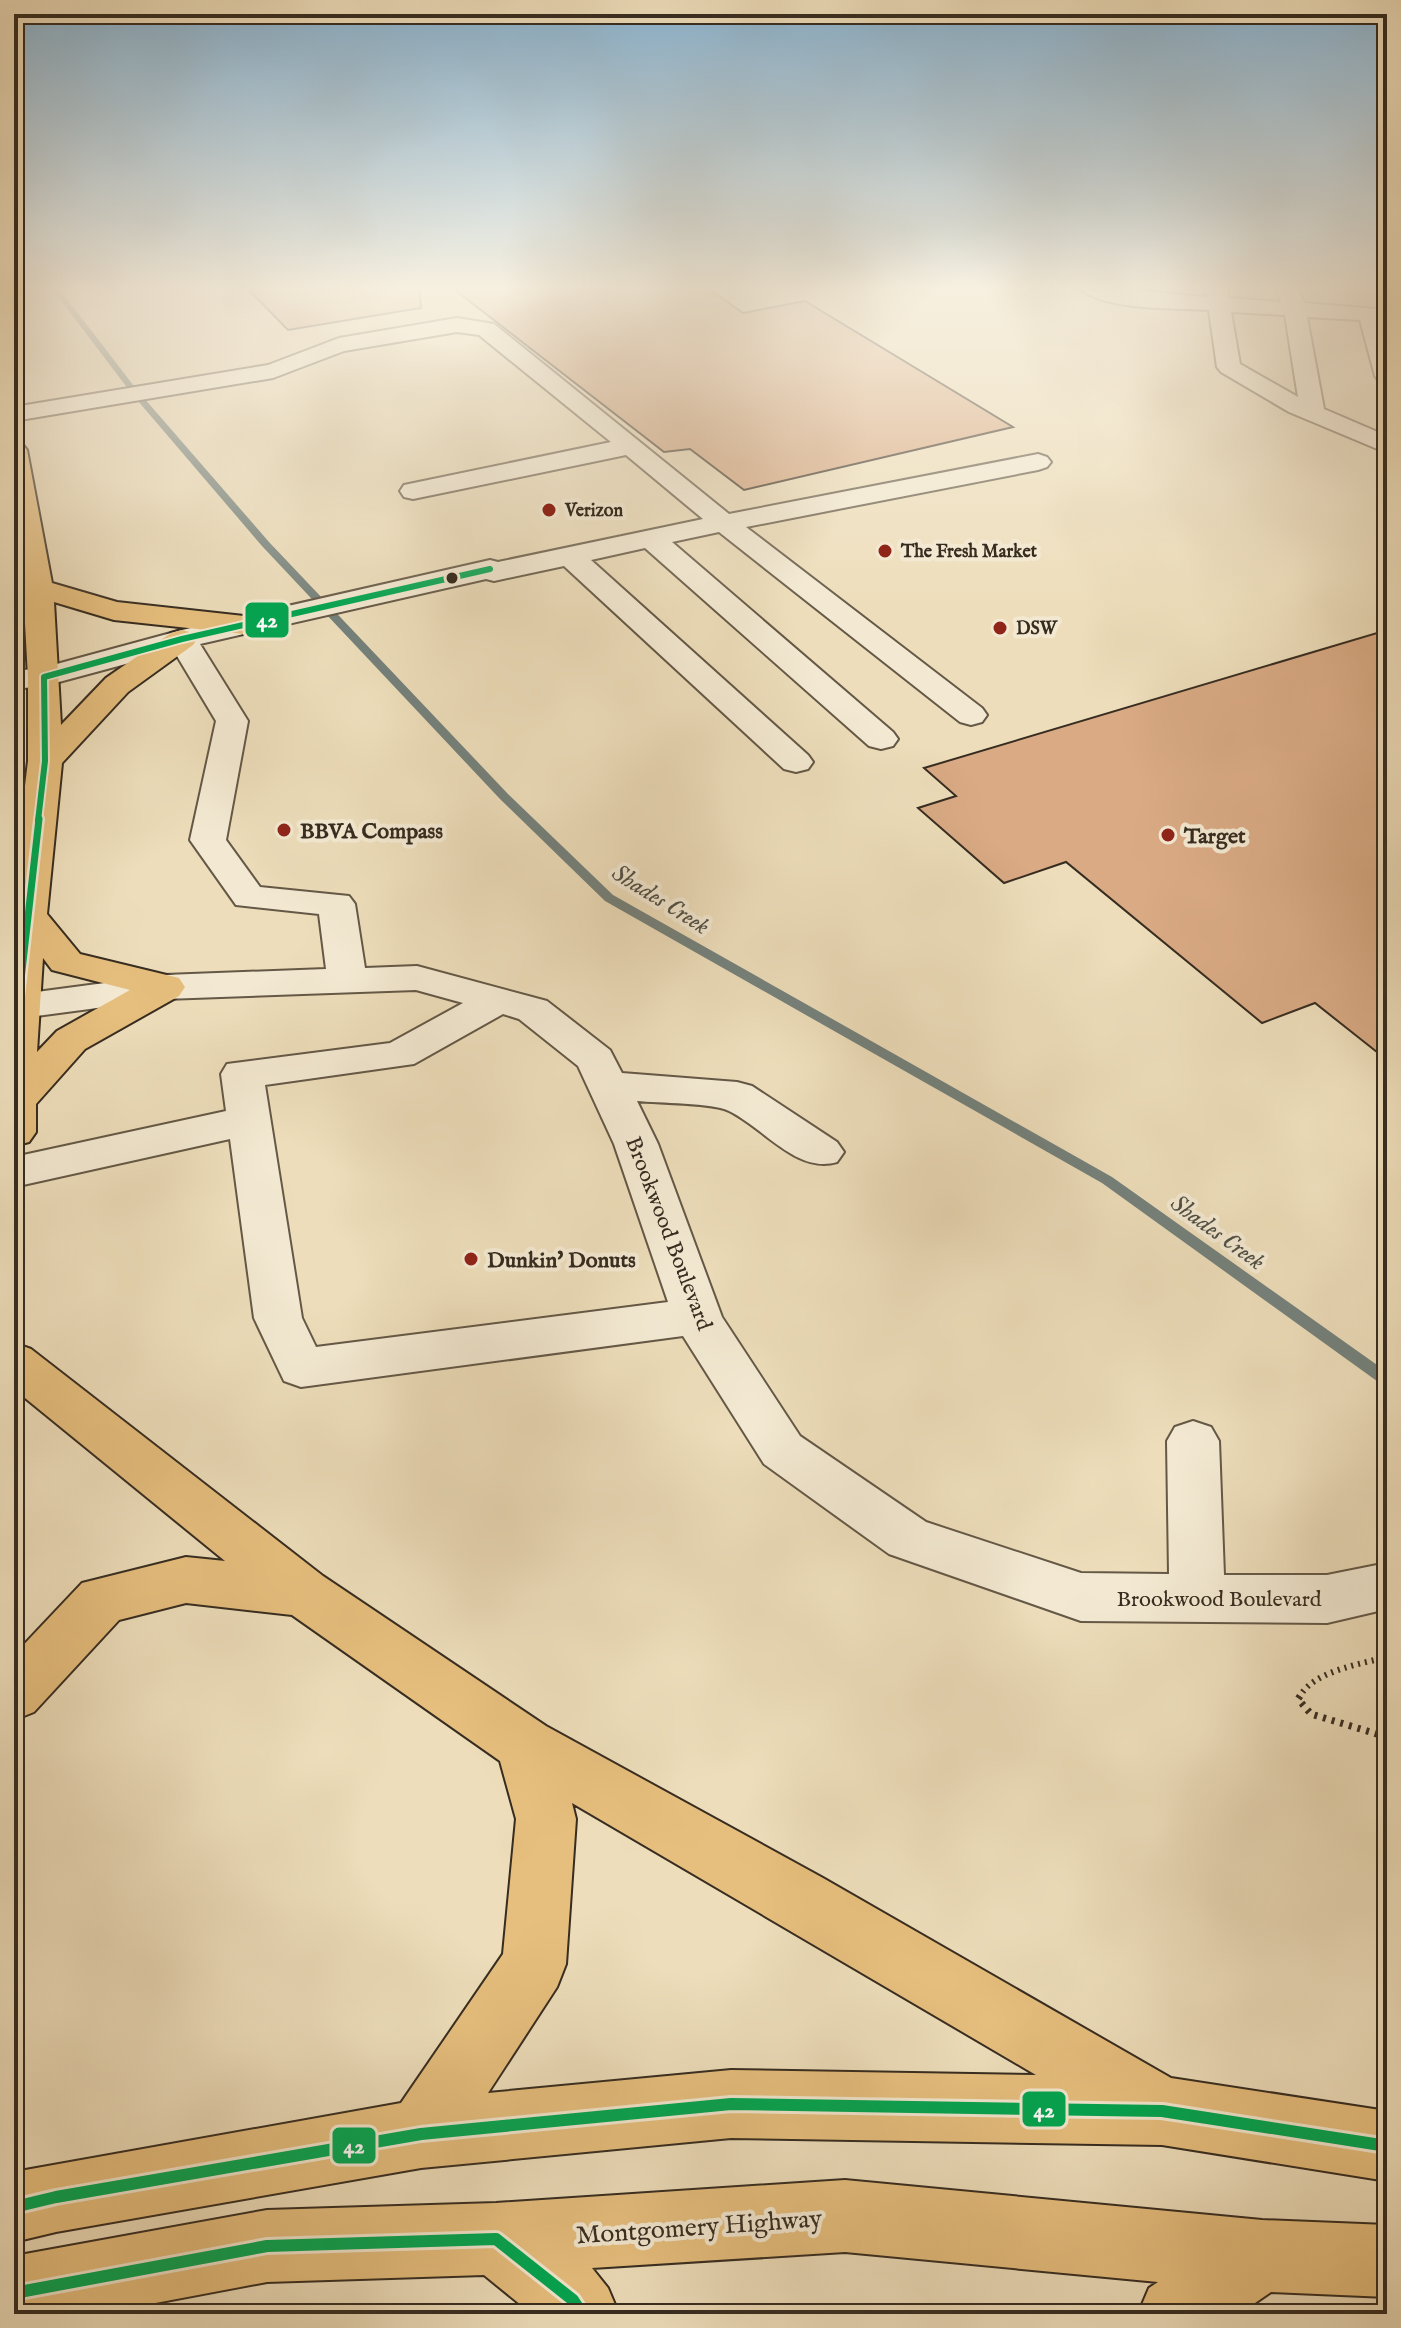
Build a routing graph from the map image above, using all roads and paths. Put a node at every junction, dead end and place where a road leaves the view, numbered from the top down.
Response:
1 (138, 395) edge
2 (567, 395) edge
3 (1278, 395) edge
4 (1310, 395) edge
5 (14, 414) edge
6 (1313, 414) junction
7 (1387, 445) edge
8 (631, 446) junction
9 (14, 450) edge
10 (1038, 462) dead end
11 (413, 491) dead end
12 (724, 523) junction
13 (21, 536) edge
14 (651, 539) junction
15 (570, 556) junction
16 (38, 588) junction
17 (244, 625) junction
18 (182, 639) junction
19 (29, 679) edge
20 (971, 715) dead end
21 (881, 739) dead end
22 (45, 761) junction
23 (796, 762) dead end
24 (28, 915) junction
25 (347, 981) junction
26 (165, 987) junction
27 (498, 1001) junction
28 (16, 1006) edge
29 (608, 1085) junction
30 (15, 1116) edge
31 (249, 1120) junction
32 (822, 1152) dead end
33 (14, 1172) edge
34 (698, 1316) junction
35 (14, 1362) edge
36 (1193, 1441) dead end
37 (1387, 1586) edge
38 (304, 1593) junction
39 (1197, 1598) junction
40 (1387, 1657) edge
41 (14, 1694) edge
42 (1387, 1737) edge
43 (525, 1745) junction
44 (1162, 2111) junction
45 (421, 2134) junction
46 (1387, 2146) edge
47 (35, 2202) edge
48 (496, 2239) junction
49 (1262, 2256) junction
50 (1387, 2261) edge
51 (30, 2289) edge
52 (582, 2314) edge
53 (1175, 2314) edge

1 - 5 street
2 - 8 street
3 - 6 street
4 - 6 street
6 - 7 street
8 - 11 street
8 - 12 street
9 - 13 main road
10 - 12 street
12 - 14 street
12 - 20 street
13 - 16 main road
14 - 15 street
14 - 21 street
15 - 17 street
15 - 23 street
16 - 17 main road
16 - 19 main road
17 - 18 street
18 - 19 street
18 - 22 main road
18 - 25 street
19 - 22 main road
22 - 24 main road
24 - 26 main road
24 - 28 main road
25 - 26 street, Brookwood Boulevard
25 - 27 street, Brookwood Boulevard
26 - 28 street, Brookwood Boulevard
26 - 30 main road
27 - 29 street, Brookwood Boulevard
27 - 31 street
28 - 30 main road
29 - 32 street
29 - 34 street, Brookwood Boulevard
31 - 33 street
31 - 34 street
34 - 39 street, Brookwood Boulevard
35 - 38 main road
36 - 39 street
37 - 39 street, Brookwood Boulevard
38 - 41 main road
38 - 43 main road
40 - 42 path
43 - 44 main road
43 - 45 main road
44 - 45 main road
44 - 46 main road
45 - 47 main road
48 - 49 main road, Montgomery Highway
48 - 51 main road, Montgomery Highway
48 - 52 main road
49 - 50 main road, Montgomery Highway
49 - 53 main road

